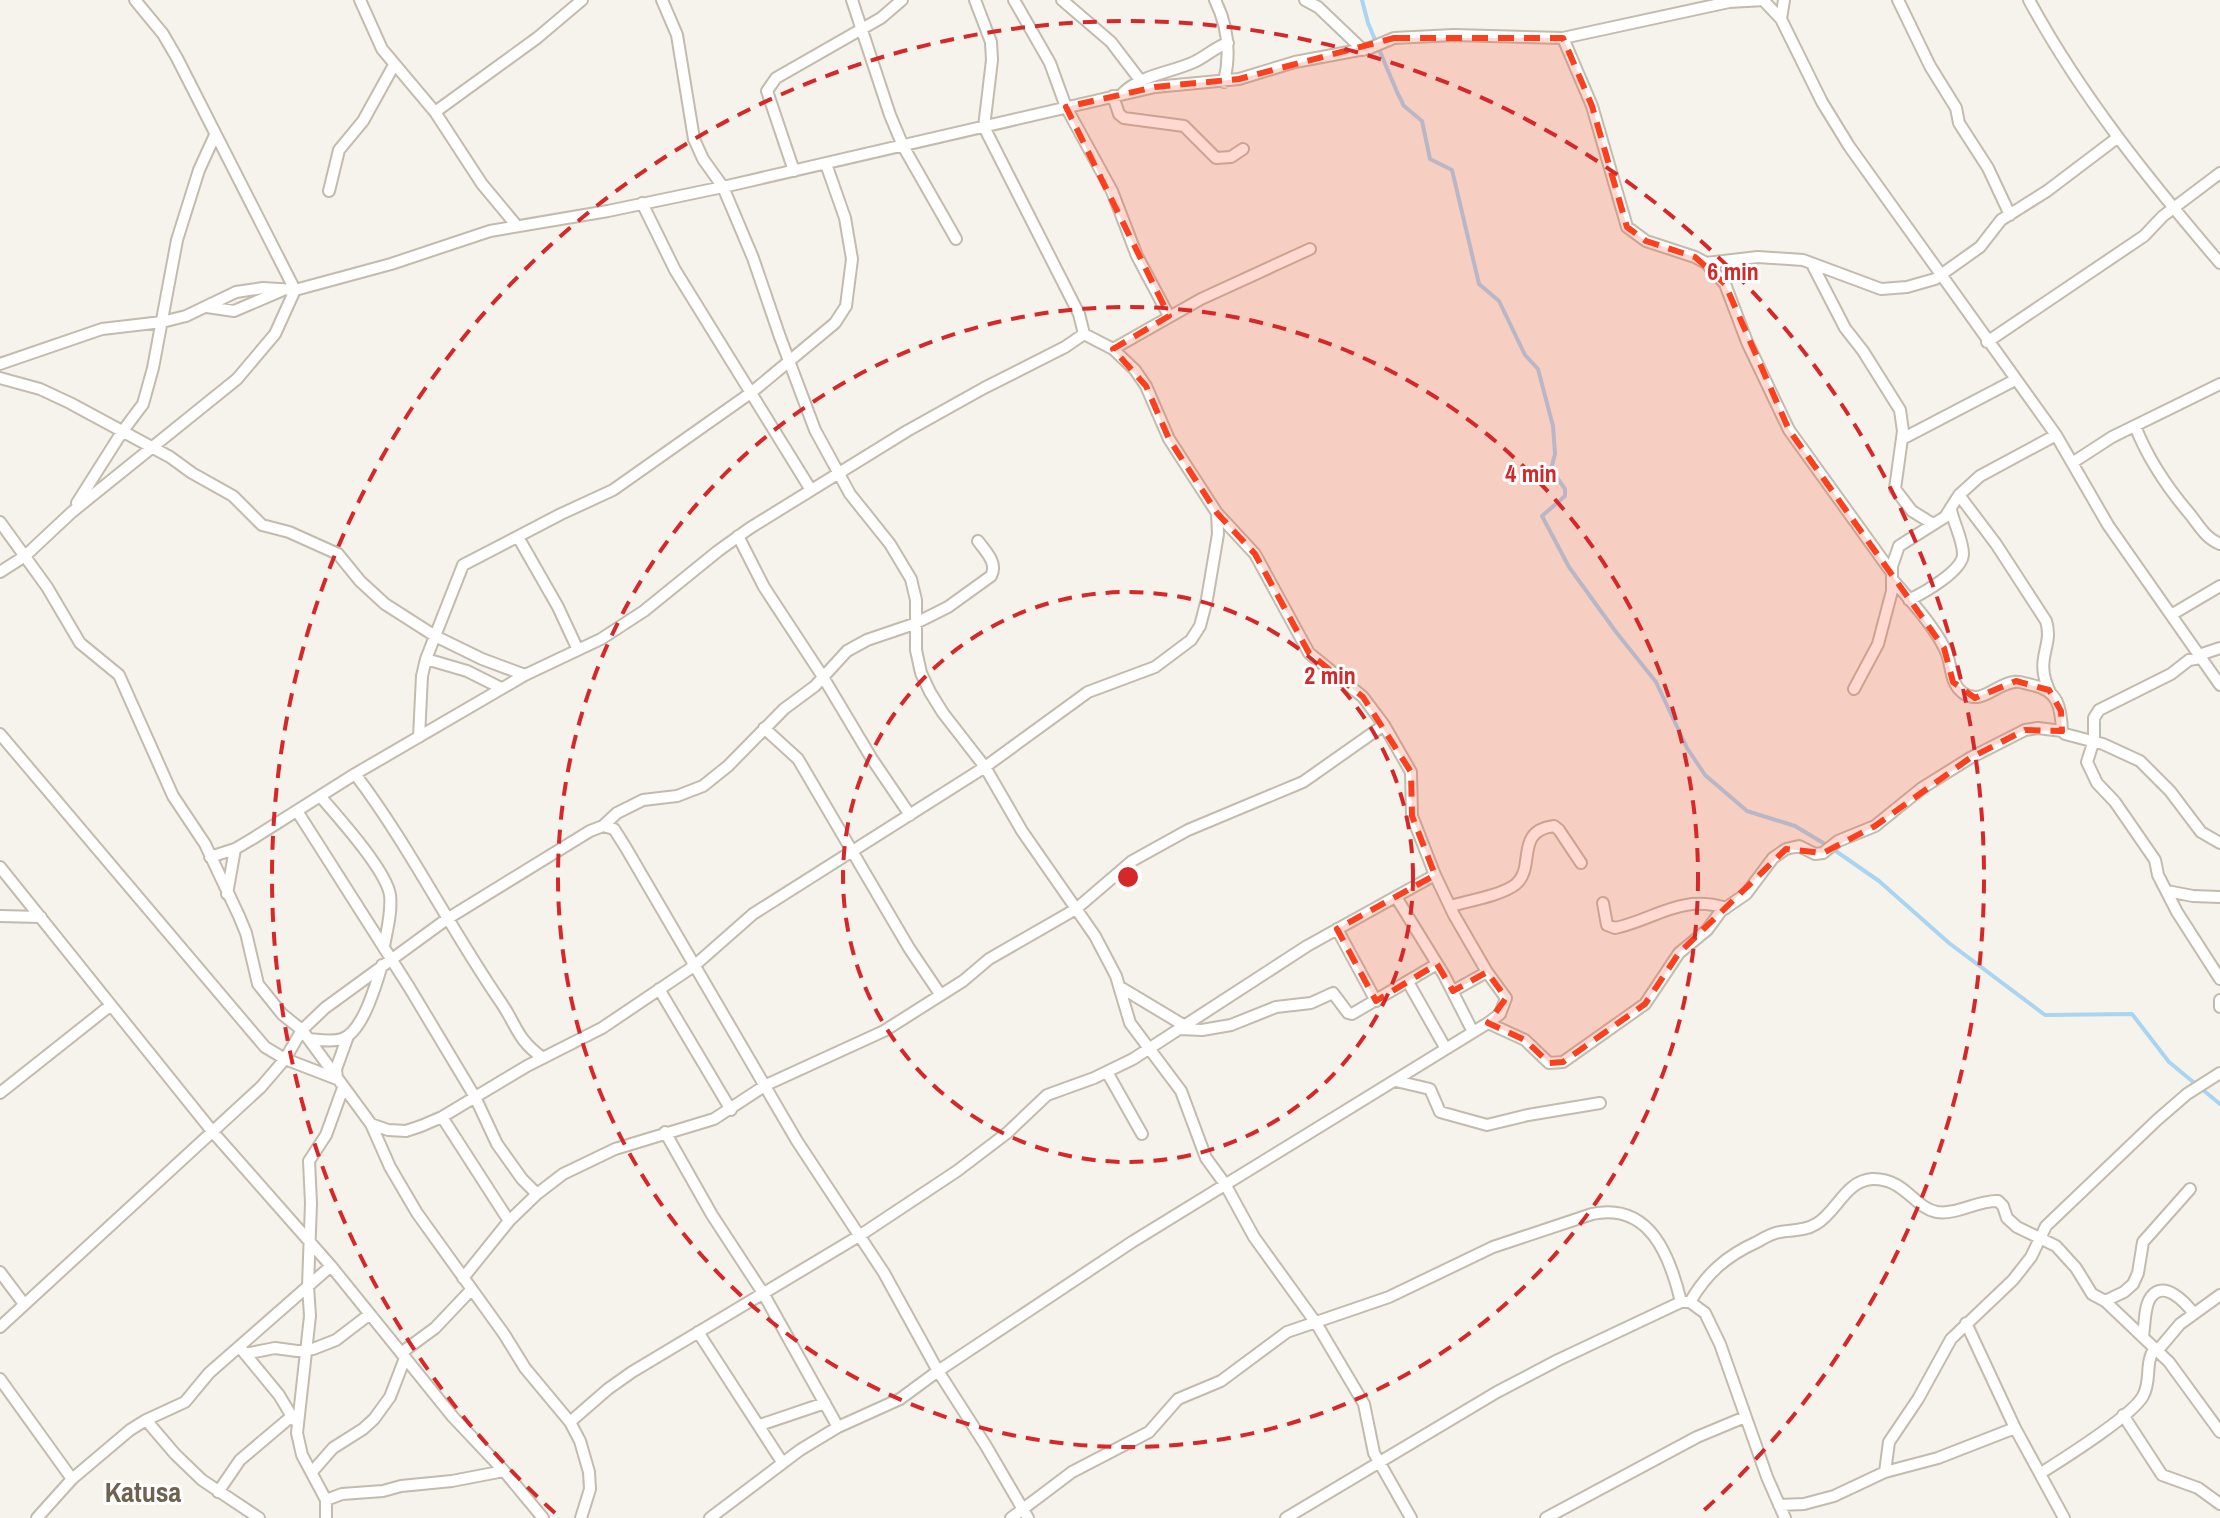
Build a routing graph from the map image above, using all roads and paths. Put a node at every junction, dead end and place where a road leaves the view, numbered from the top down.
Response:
1 (135, 0) edge
2 (360, 0) edge
3 (582, 0) edge
4 (662, 0) edge
5 (852, 0) edge
6 (902, 0) edge
7 (975, 0) edge
8 (1014, 0) edge
9 (1062, 0) edge
10 (1215, 0) edge
11 (1305, 0) edge
12 (1764, 0) edge
13 (1784, 0) edge
14 (1898, 0) edge
15 (2029, 0) edge
16 (1781, 19) junction
17 (860, 28) junction
18 (1563, 38) junction
19 (1228, 43) junction
20 (1367, 49) junction
21 (394, 65) junction
22 (1140, 80) junction
23 (1224, 82) junction
24 (1118, 95) junction
25 (1066, 107) junction
26 (435, 112) junction
27 (984, 127) junction
28 (215, 135) junction
29 (2117, 138) junction
30 (903, 146) junction
31 (1243, 149) dead end
32 (826, 164) junction
33 (794, 171) junction
34 (2220, 173) edge
35 (723, 187) junction
36 (329, 191) dead end
37 (642, 203) junction
38 (2174, 208) junction
39 (2010, 215) junction
40 (517, 226) junction
41 (956, 239) dead end
42 (1310, 249) dead end
43 (1811, 262) junction
44 (1706, 263) junction
45 (2220, 263) edge
46 (1942, 273) junction
47 (290, 290) junction
48 (207, 307) junction
49 (1169, 316) junction
50 (162, 322) junction
51 (1084, 334) junction
52 (1987, 342) junction
53 (1113, 349) junction
54 (789, 361) junction
55 (0, 364) edge
56 (0, 378) edge
57 (2015, 380) junction
58 (2220, 384) edge
59 (752, 392) junction
60 (2135, 426) junction
61 (122, 432) junction
62 (2056, 435) junction
63 (1902, 439) junction
64 (152, 448) junction
65 (2072, 463) junction
66 (837, 473) junction
67 (811, 490) junction
68 (1959, 495) junction
69 (1951, 510) junction
70 (72, 512) junction
71 (1217, 513) junction
72 (0, 522) edge
73 (1933, 524) junction
74 (738, 536) junction
75 (518, 537) junction
76 (978, 541) dead end
77 (2220, 544) edge
78 (25, 556) junction
79 (0, 572) edge
80 (1892, 576) junction
81 (2220, 586) edge
82 (1909, 600) junction
83 (2171, 615) junction
84 (914, 624) junction
85 (435, 636) junction
86 (2220, 648) edge
87 (578, 650) junction
88 (2200, 656) junction
89 (426, 659) junction
90 (525, 675) junction
91 (823, 677) junction
92 (2220, 685) edge
93 (501, 688) junction
94 (1854, 689) dead end
95 (2049, 690) junction
96 (1384, 725) junction
97 (764, 728) junction
98 (2062, 731) junction
99 (0, 734) edge
100 (419, 737) junction
101 (2093, 742) junction
102 (985, 767) junction
103 (355, 774) junction
104 (320, 796) junction
105 (297, 811) junction
106 (910, 815) junction
107 (603, 826) junction
108 (2220, 843) edge
109 (235, 849) junction
110 (853, 849) junction
111 (210, 857) junction
112 (1581, 863) dead end
113 (0, 867) edge
114 (1435, 875) junction
115 (2167, 891) junction
116 (227, 894) junction
117 (1396, 897) junction
118 (2220, 897) edge
119 (1603, 903) dead end
120 (1450, 906) junction
121 (1726, 908) junction
122 (1076, 909) junction
123 (0, 916) edge
124 (41, 917) junction
125 (447, 919) junction
126 (1337, 929) junction
127 (384, 946) junction
128 (392, 958) junction
129 (1437, 964) junction
130 (382, 965) junction
131 (694, 966) junction
132 (1487, 972) junction
133 (2220, 979) edge
134 (1408, 982) junction
135 (1120, 987) junction
136 (659, 989) junction
137 (1453, 991) junction
138 (940, 994) junction
139 (2220, 1000) edge
140 (1376, 1001) junction
141 (111, 1005) junction
142 (2220, 1007) edge
143 (1488, 1023) junction
144 (1182, 1027) junction
145 (1473, 1032) junction
146 (306, 1034) junction
147 (348, 1036) junction
148 (1150, 1049) junction
149 (1446, 1049) junction
150 (543, 1058) junction
151 (285, 1059) junction
152 (1107, 1072) junction
153 (2220, 1073) edge
154 (1396, 1081) junction
155 (340, 1084) junction
156 (766, 1085) junction
157 (0, 1093) edge
158 (475, 1097) junction
159 (1600, 1103) dead end
160 (731, 1110) junction
161 (442, 1117) junction
162 (371, 1124) junction
163 (212, 1131) junction
164 (665, 1132) junction
165 (1142, 1134) dead end
166 (1225, 1184) junction
167 (2190, 1189) dead end
168 (537, 1194) junction
169 (509, 1221) junction
170 (859, 1236) junction
171 (2040, 1236) junction
172 (311, 1244) junction
173 (331, 1266) junction
174 (0, 1272) edge
175 (463, 1278) junction
176 (308, 1286) junction
177 (471, 1290) junction
178 (763, 1293) junction
179 (2220, 1295) edge
180 (2105, 1301) junction
181 (1685, 1302) junction
182 (24, 1304) junction
183 (370, 1314) junction
184 (2194, 1314) junction
185 (1316, 1323) junction
186 (1966, 1323) junction
187 (0, 1327) edge
188 (698, 1332) junction
189 (2143, 1336) junction
190 (2157, 1349) junction
191 (243, 1351) junction
192 (305, 1351) junction
193 (403, 1356) junction
194 (938, 1371) junction
195 (0, 1379) edge
196 (825, 1403) junction
197 (2123, 1415) junction
198 (1745, 1417) junction
199 (146, 1420) junction
200 (295, 1421) junction
201 (570, 1422) junction
202 (760, 1425) junction
203 (838, 1427) junction
204 (2015, 1428) junction
205 (2220, 1432) edge
206 (782, 1462) junction
207 (1379, 1462) junction
208 (504, 1471) junction
209 (312, 1472) junction
210 (1885, 1472) junction
211 (2041, 1473) junction
212 (72, 1479) junction
213 (218, 1492) junction
214 (326, 1500) junction
215 (2220, 1504) edge
216 (1779, 1505) junction
217 (1025, 1513) edge
218 (37, 1518) edge
219 (259, 1518) edge
220 (326, 1518) edge
221 (543, 1518) edge
222 (581, 1518) edge
223 (710, 1518) edge
224 (1011, 1518) edge
225 (1286, 1518) edge
226 (1411, 1518) edge
227 (1546, 1518) edge
228 (1785, 1518) edge
229 (2064, 1518) edge

1 - 28 street
2 - 21 street
3 - 26 street
4 - 35 street
5 - 17 street
6 - 17 street
7 - 27 street
8 - 25 street
9 - 22 street
10 - 19 street
11 - 20 street
12 - 16 street
12 - 18 street
13 - 16 street
14 - 39 street
15 - 29 street
16 - 46 street
17 - 30 street
17 - 33 street
18 - 20 street
18 - 44 street
19 - 22 street
19 - 23 street
20 - 23 street
21 - 26 street
21 - 36 street
22 - 24 street
23 - 24 street
24 - 25 street
24 - 31 street
25 - 27 street
25 - 49 street
26 - 40 street
27 - 30 street
27 - 51 street
28 - 47 street
28 - 50 street
29 - 38 street
29 - 39 street
30 - 32 street
30 - 41 street
32 - 33 street
32 - 54 street
33 - 35 street
34 - 38 street
35 - 37 street
35 - 54 street
37 - 40 street
37 - 59 street
38 - 45 street
38 - 52 street
39 - 46 street
40 - 47 street
42 - 49 street
43 - 44 street
43 - 46 street
43 - 63 street
44 - 80 street
46 - 52 street
47 - 48 street
47 - 48 street
47 - 64 street
48 - 50 street
49 - 53 street
50 - 55 street
50 - 61 street
51 - 53 street
51 - 66 street
52 - 57 street
53 - 71 street
54 - 59 street
54 - 66 street
56 - 61 street
57 - 62 street
57 - 63 street
58 - 60 street
59 - 67 street
59 - 75 street
60 - 65 street
60 - 77 street
61 - 64 street
61 - 70 street
62 - 65 street
62 - 68 street
63 - 73 street
64 - 70 street
64 - 85 street
65 - 83 street
66 - 67 street
66 - 84 street
67 - 74 street
68 - 69 street
68 - 95 street
69 - 73 street
69 - 82 street
70 - 78 street
71 - 96 street
71 - 102 street
72 - 78 street
73 - 80 street
74 - 87 street
74 - 91 street
75 - 85 street
75 - 87 street
76 - 84 street
78 - 79 street
78 - 111 street
80 - 82 street
80 - 94 street
81 - 83 street
82 - 95 street
83 - 88 street
84 - 91 street
84 - 102 street
85 - 89 street
85 - 90 street
86 - 88 street
87 - 90 street
88 - 92 street
88 - 101 street
89 - 93 street
89 - 100 street
90 - 93 street
91 - 97 street
91 - 106 street
93 - 100 street
95 - 98 street
96 - 114 street
96 - 122 street
97 - 107 street
97 - 110 street
98 - 101 street
98 - 121 street
99 - 151 street
100 - 103 street
101 - 108 street
101 - 115 street
102 - 106 street
102 - 122 street
103 - 104 street
103 - 125 street
104 - 105 street
104 - 127 street
105 - 109 street
105 - 127 street
106 - 110 street
107 - 125 street
107 - 131 street
109 - 111 street
109 - 116 street
110 - 131 street
110 - 138 street
111 - 116 street
112 - 120 street
113 - 124 street
114 - 117 street
114 - 120 street
115 - 118 street
115 - 133 street
116 - 146 street
117 - 126 street
117 - 129 street
119 - 121 street
120 - 132 street
121 - 143 street
122 - 135 street
122 - 138 street
123 - 124 street
124 - 141 street
125 - 128 street
125 - 150 street
126 - 140 street
126 - 144 street
127 - 128 street
128 - 130 street
128 - 158 street
129 - 134 street
129 - 137 street
130 - 146 street
130 - 147 street
131 - 136 street
131 - 156 street
132 - 137 street
132 - 143 street
134 - 140 street
134 - 149 street
135 - 144 street
135 - 148 street
136 - 150 street
136 - 160 street
137 - 145 street
138 - 156 street
139 - 142 street
140 - 144 street
141 - 157 street
141 - 163 street
143 - 145 street
144 - 148 street
145 - 149 street
146 - 147 street
146 - 151 street
146 - 155 street
147 - 155 street
148 - 152 street
148 - 166 street
149 - 154 street
150 - 158 street
151 - 155 street
151 - 163 street
152 - 165 street
152 - 170 street
153 - 171 street
154 - 159 street
154 - 166 street
155 - 162 street
155 - 172 street
156 - 160 street
156 - 170 street
158 - 161 street
158 - 168 street
160 - 164 street
161 - 162 street
161 - 169 street
162 - 175 street
163 - 172 street
163 - 182 street
164 - 168 street
164 - 178 street
166 - 185 street
166 - 194 street
167 - 180 street
168 - 169 street
169 - 175 street
170 - 178 street
170 - 194 street
171 - 180 street
171 - 181 street
171 - 186 street
172 - 173 street
172 - 176 street
173 - 176 street
173 - 183 street
174 - 182 street
175 - 177 street
176 - 191 street
176 - 192 street
177 - 193 street
177 - 201 street
178 - 188 street
178 - 196 street
179 - 184 street
180 - 189 street
181 - 185 street
181 - 198 street
181 - 207 street
182 - 187 street
183 - 192 street
183 - 193 street
184 - 189 street
184 - 190 street
185 - 207 street
185 - 217 street
186 - 204 street
186 - 210 street
188 - 201 street
188 - 202 street
189 - 190 street
190 - 197 street
190 - 205 street
191 - 192 street
191 - 199 street
191 - 200 street
192 - 200 street
193 - 208 street
193 - 209 street
194 - 203 street
194 - 217 street
195 - 212 street
196 - 202 street
196 - 203 street
197 - 211 street
197 - 215 street
198 - 216 street
198 - 227 street
199 - 212 street
199 - 213 street
200 - 209 street
200 - 213 street
201 - 222 street
202 - 206 street
203 - 206 street
204 - 210 street
204 - 211 street
206 - 223 street
207 - 225 street
207 - 226 street
208 - 214 street
208 - 221 street
209 - 214 street
210 - 216 street
211 - 229 street
212 - 218 street
213 - 219 street
214 - 220 street
216 - 228 street
217 - 224 street

